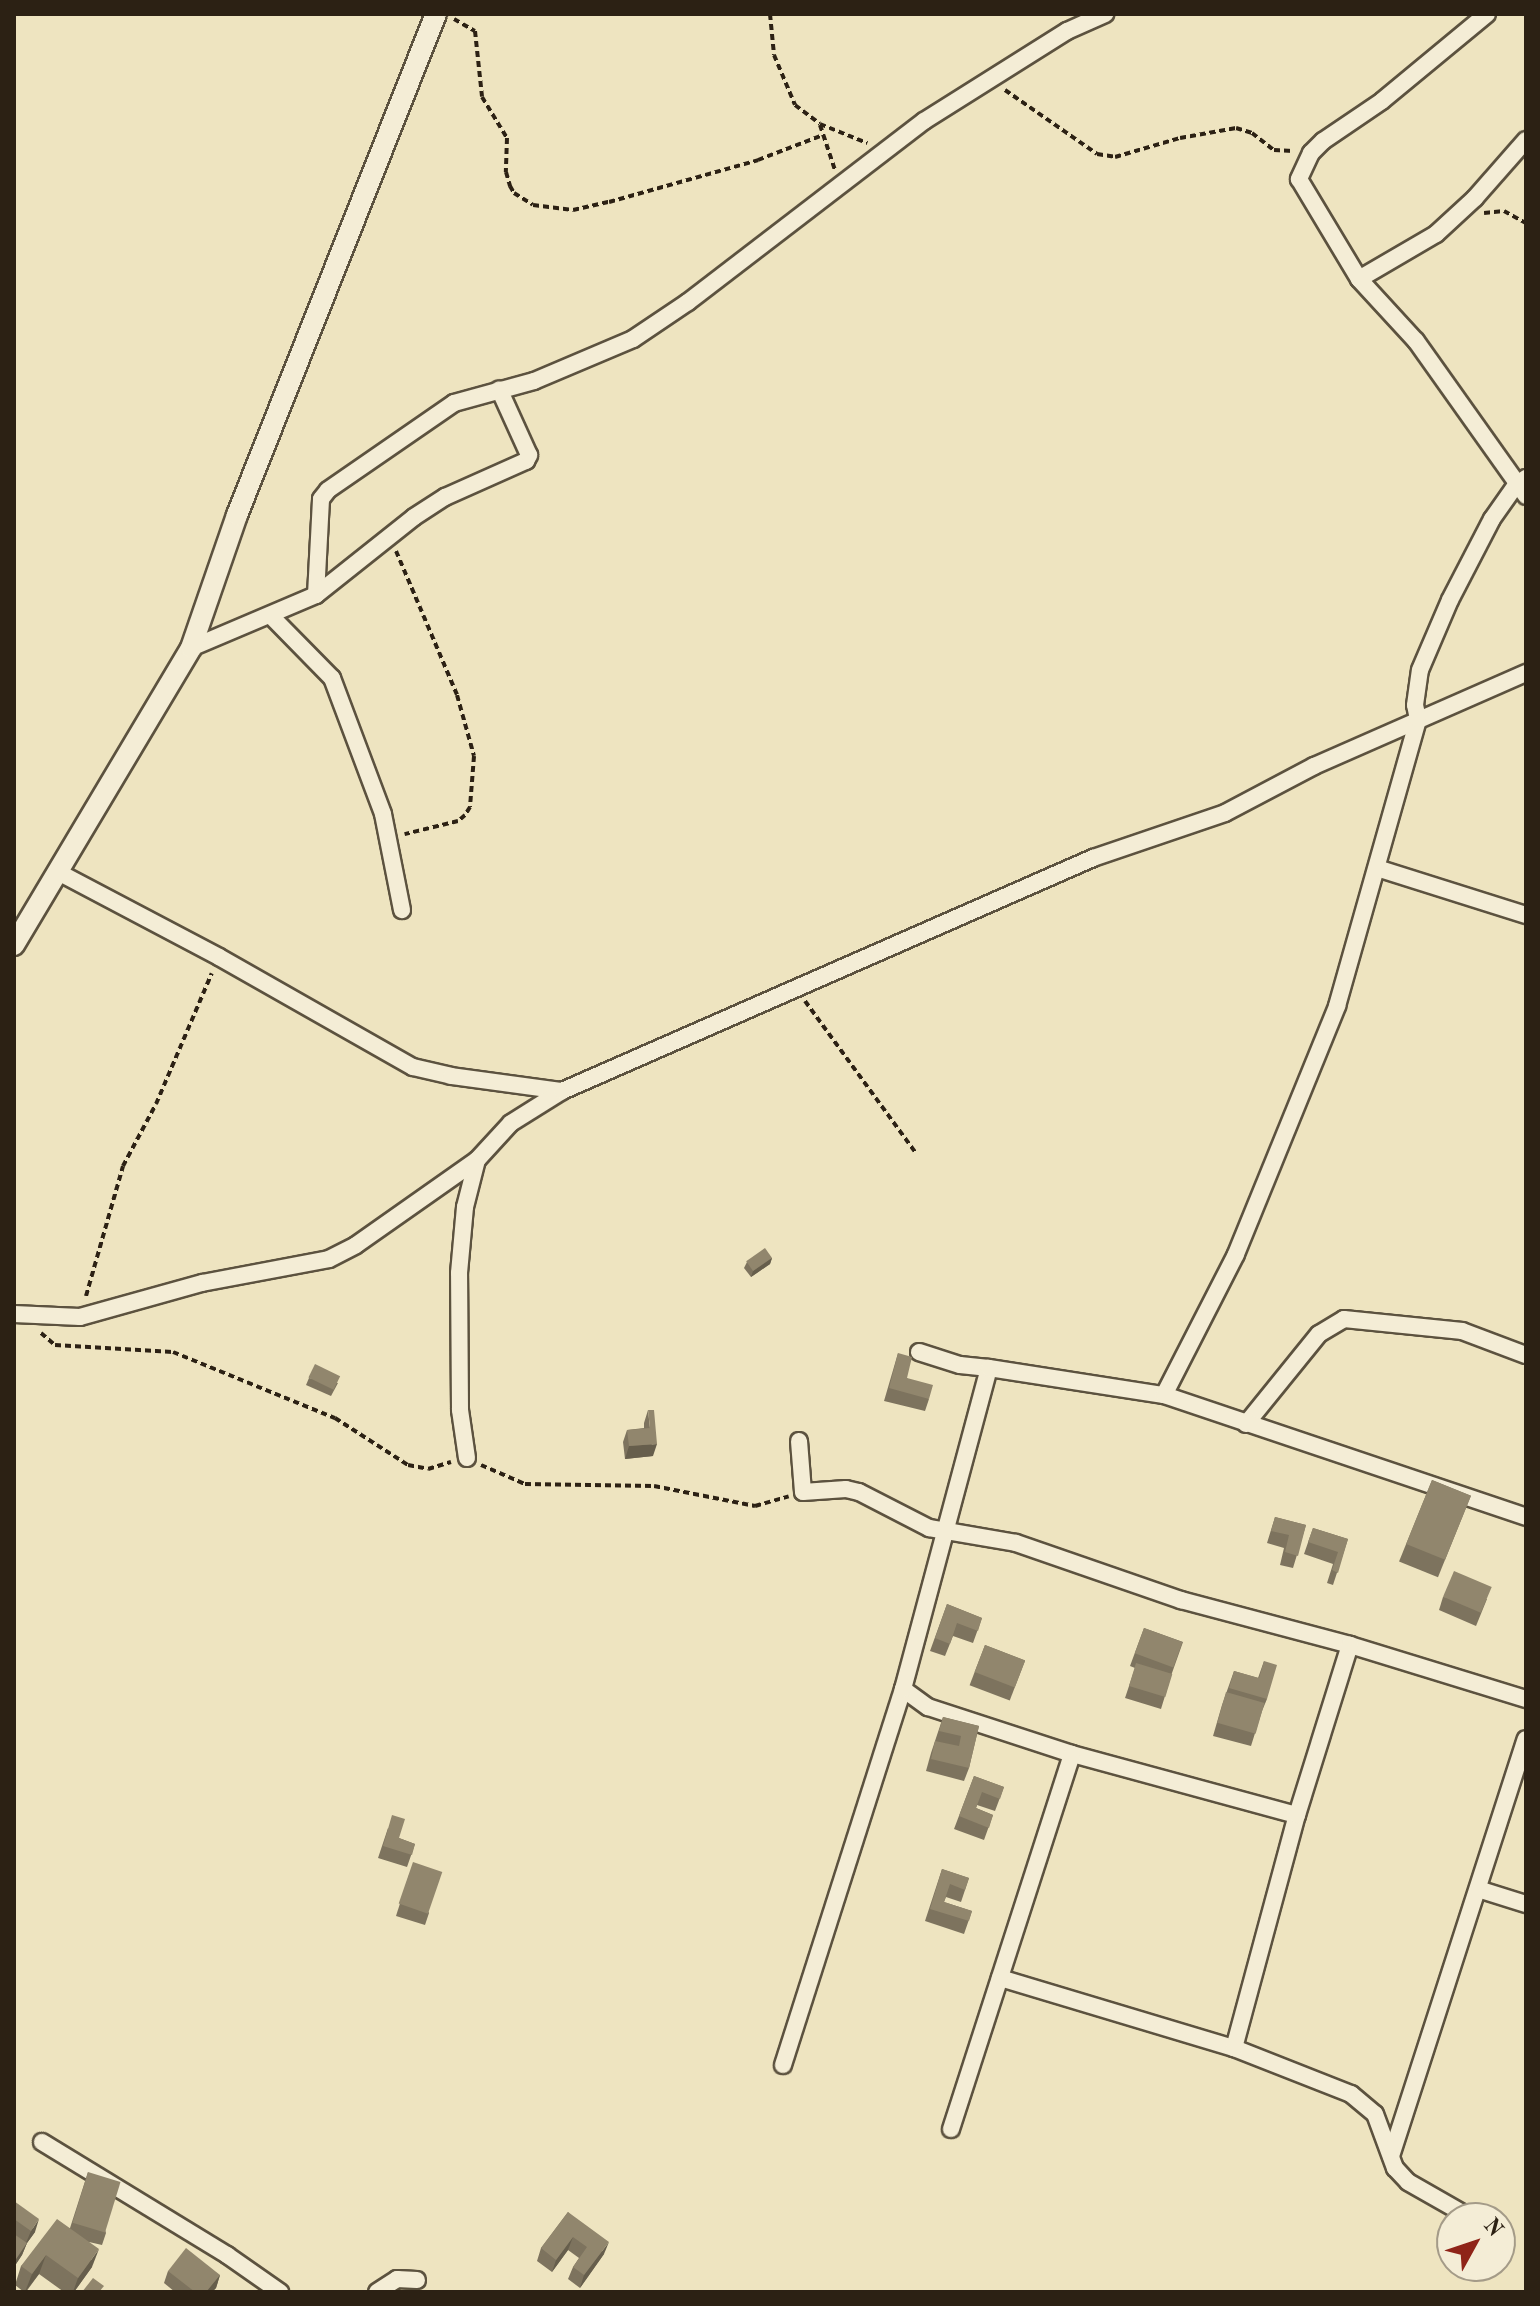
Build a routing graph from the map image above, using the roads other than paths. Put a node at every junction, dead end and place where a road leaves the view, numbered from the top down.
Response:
1 (436, 14) edge
2 (1105, 14) edge
3 (1487, 14) edge
4 (1526, 140) edge
5 (1359, 279) junction
6 (499, 389) junction
7 (1523, 486) edge
8 (316, 595) junction
9 (271, 616) junction
10 (191, 648) junction
11 (1526, 673) edge
12 (1418, 719) junction
13 (1377, 868) junction
14 (58, 872) junction
15 (402, 910) dead end
16 (1526, 915) edge
17 (14, 945) edge
18 (562, 1091) junction
19 (477, 1160) junction
20 (14, 1314) edge
21 (919, 1352) dead end
22 (1526, 1355) edge
23 (989, 1368) junction
24 (1164, 1395) junction
25 (1246, 1424) junction
26 (799, 1441) dead end
27 (467, 1458) road end
28 (1526, 1517) edge
29 (947, 1533) junction
30 (1350, 1645) junction
31 (903, 1689) junction
32 (1526, 1699) edge
33 (1526, 1739) edge
34 (1072, 1754) junction
35 (1297, 1815) junction
36 (1478, 1889) junction
37 (1526, 1904) edge
38 (1000, 1978) junction
39 (1234, 2048) junction
40 (783, 2065) dead end
41 (951, 2129) dead end
42 (42, 2142) dead end
43 (1390, 2160) junction
44 (1443, 2202) edge
45 (417, 2280) dead end
46 (280, 2292) edge
47 (377, 2292) edge

1 - 10 street
2 - 6 street
3 - 5 street
4 - 5 street
5 - 7 street
6 - 8 street
6 - 8 street
7 - 12 street
8 - 9 street
9 - 10 street
9 - 15 street
10 - 14 street
11 - 12 street
12 - 13 street
12 - 18 street
13 - 16 street
13 - 24 street
14 - 17 street
14 - 18 street
18 - 19 street
19 - 20 street
19 - 27 street
21 - 23 street
22 - 25 street
23 - 24 street
23 - 29 street
24 - 25 street
25 - 28 street
26 - 29 street
29 - 30 street
29 - 31 street
30 - 32 street
30 - 35 street
31 - 34 street
31 - 40 street
33 - 36 street
34 - 35 street
34 - 38 street
35 - 39 street
36 - 37 street
36 - 43 street
38 - 39 street
38 - 41 street
39 - 43 street
42 - 46 street
43 - 44 street
45 - 47 street

